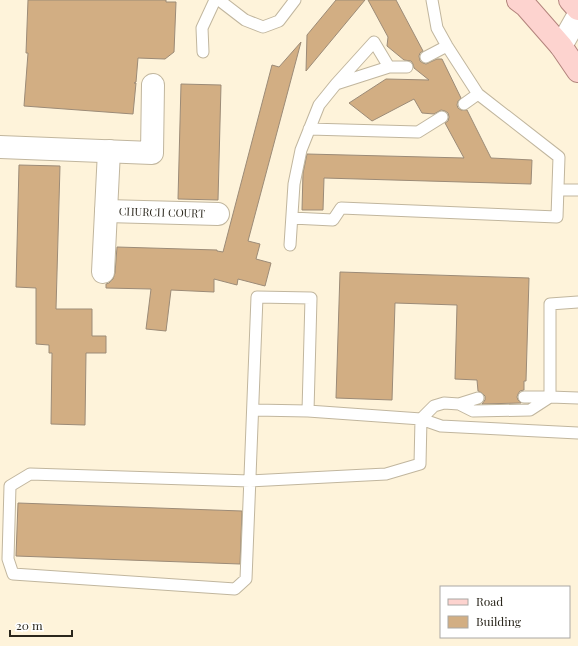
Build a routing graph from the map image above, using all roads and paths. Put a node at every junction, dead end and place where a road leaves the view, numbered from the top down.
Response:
1 (215, 0) edge
2 (219, 0) edge
3 (295, 0) edge
4 (432, 0) edge
5 (518, 0) edge
6 (570, 0) edge
7 (578, 10) edge
8 (578, 16) edge
9 (447, 46) junction
10 (561, 46) junction
11 (203, 52) dead end
12 (426, 57) dead end
13 (389, 67) junction
14 (407, 67) dead end
15 (578, 71) edge
16 (336, 84) junction
17 (153, 85) dead end
18 (478, 94) junction
19 (464, 104) dead end
20 (442, 117) dead end
21 (309, 129) junction
22 (0, 147) edge
23 (109, 152) junction
24 (558, 190) junction
25 (578, 190) edge
26 (106, 211) junction
27 (218, 214) dead end
28 (292, 218) junction
29 (290, 245) dead end
30 (103, 272) dead end
31 (578, 302) edge
32 (524, 396) dead end
33 (478, 398) dead end
34 (550, 398) junction
35 (578, 398) edge
36 (459, 404) junction
37 (253, 410) junction
38 (308, 411) junction
39 (421, 420) junction
40 (578, 433) edge
41 (250, 481) junction

1 - 11 lane
2 - 3 lane
4 - 9 lane
5 - 10 main road
6 - 7 main road
8 - 10 street
9 - 12 lane
9 - 18 lane
10 - 15 main road
13 - 14 lane
13 - 16 lane
13 - 16 lane
16 - 21 lane
17 - 23 street
18 - 19 lane
18 - 24 lane
20 - 21 lane
21 - 28 lane
22 - 23 street
23 - 26 street, CHURCH COURT
24 - 25 lane
24 - 28 lane
26 - 27 street, CHURCH COURT
26 - 30 street, CHURCH COURT
28 - 29 lane
31 - 34 lane
32 - 34 lane
33 - 36 lane
34 - 35 lane
34 - 36 lane
36 - 39 lane
37 - 38 lane
37 - 38 lane
37 - 41 lane
38 - 39 lane
39 - 40 lane
39 - 41 lane
41 - 41 lane

